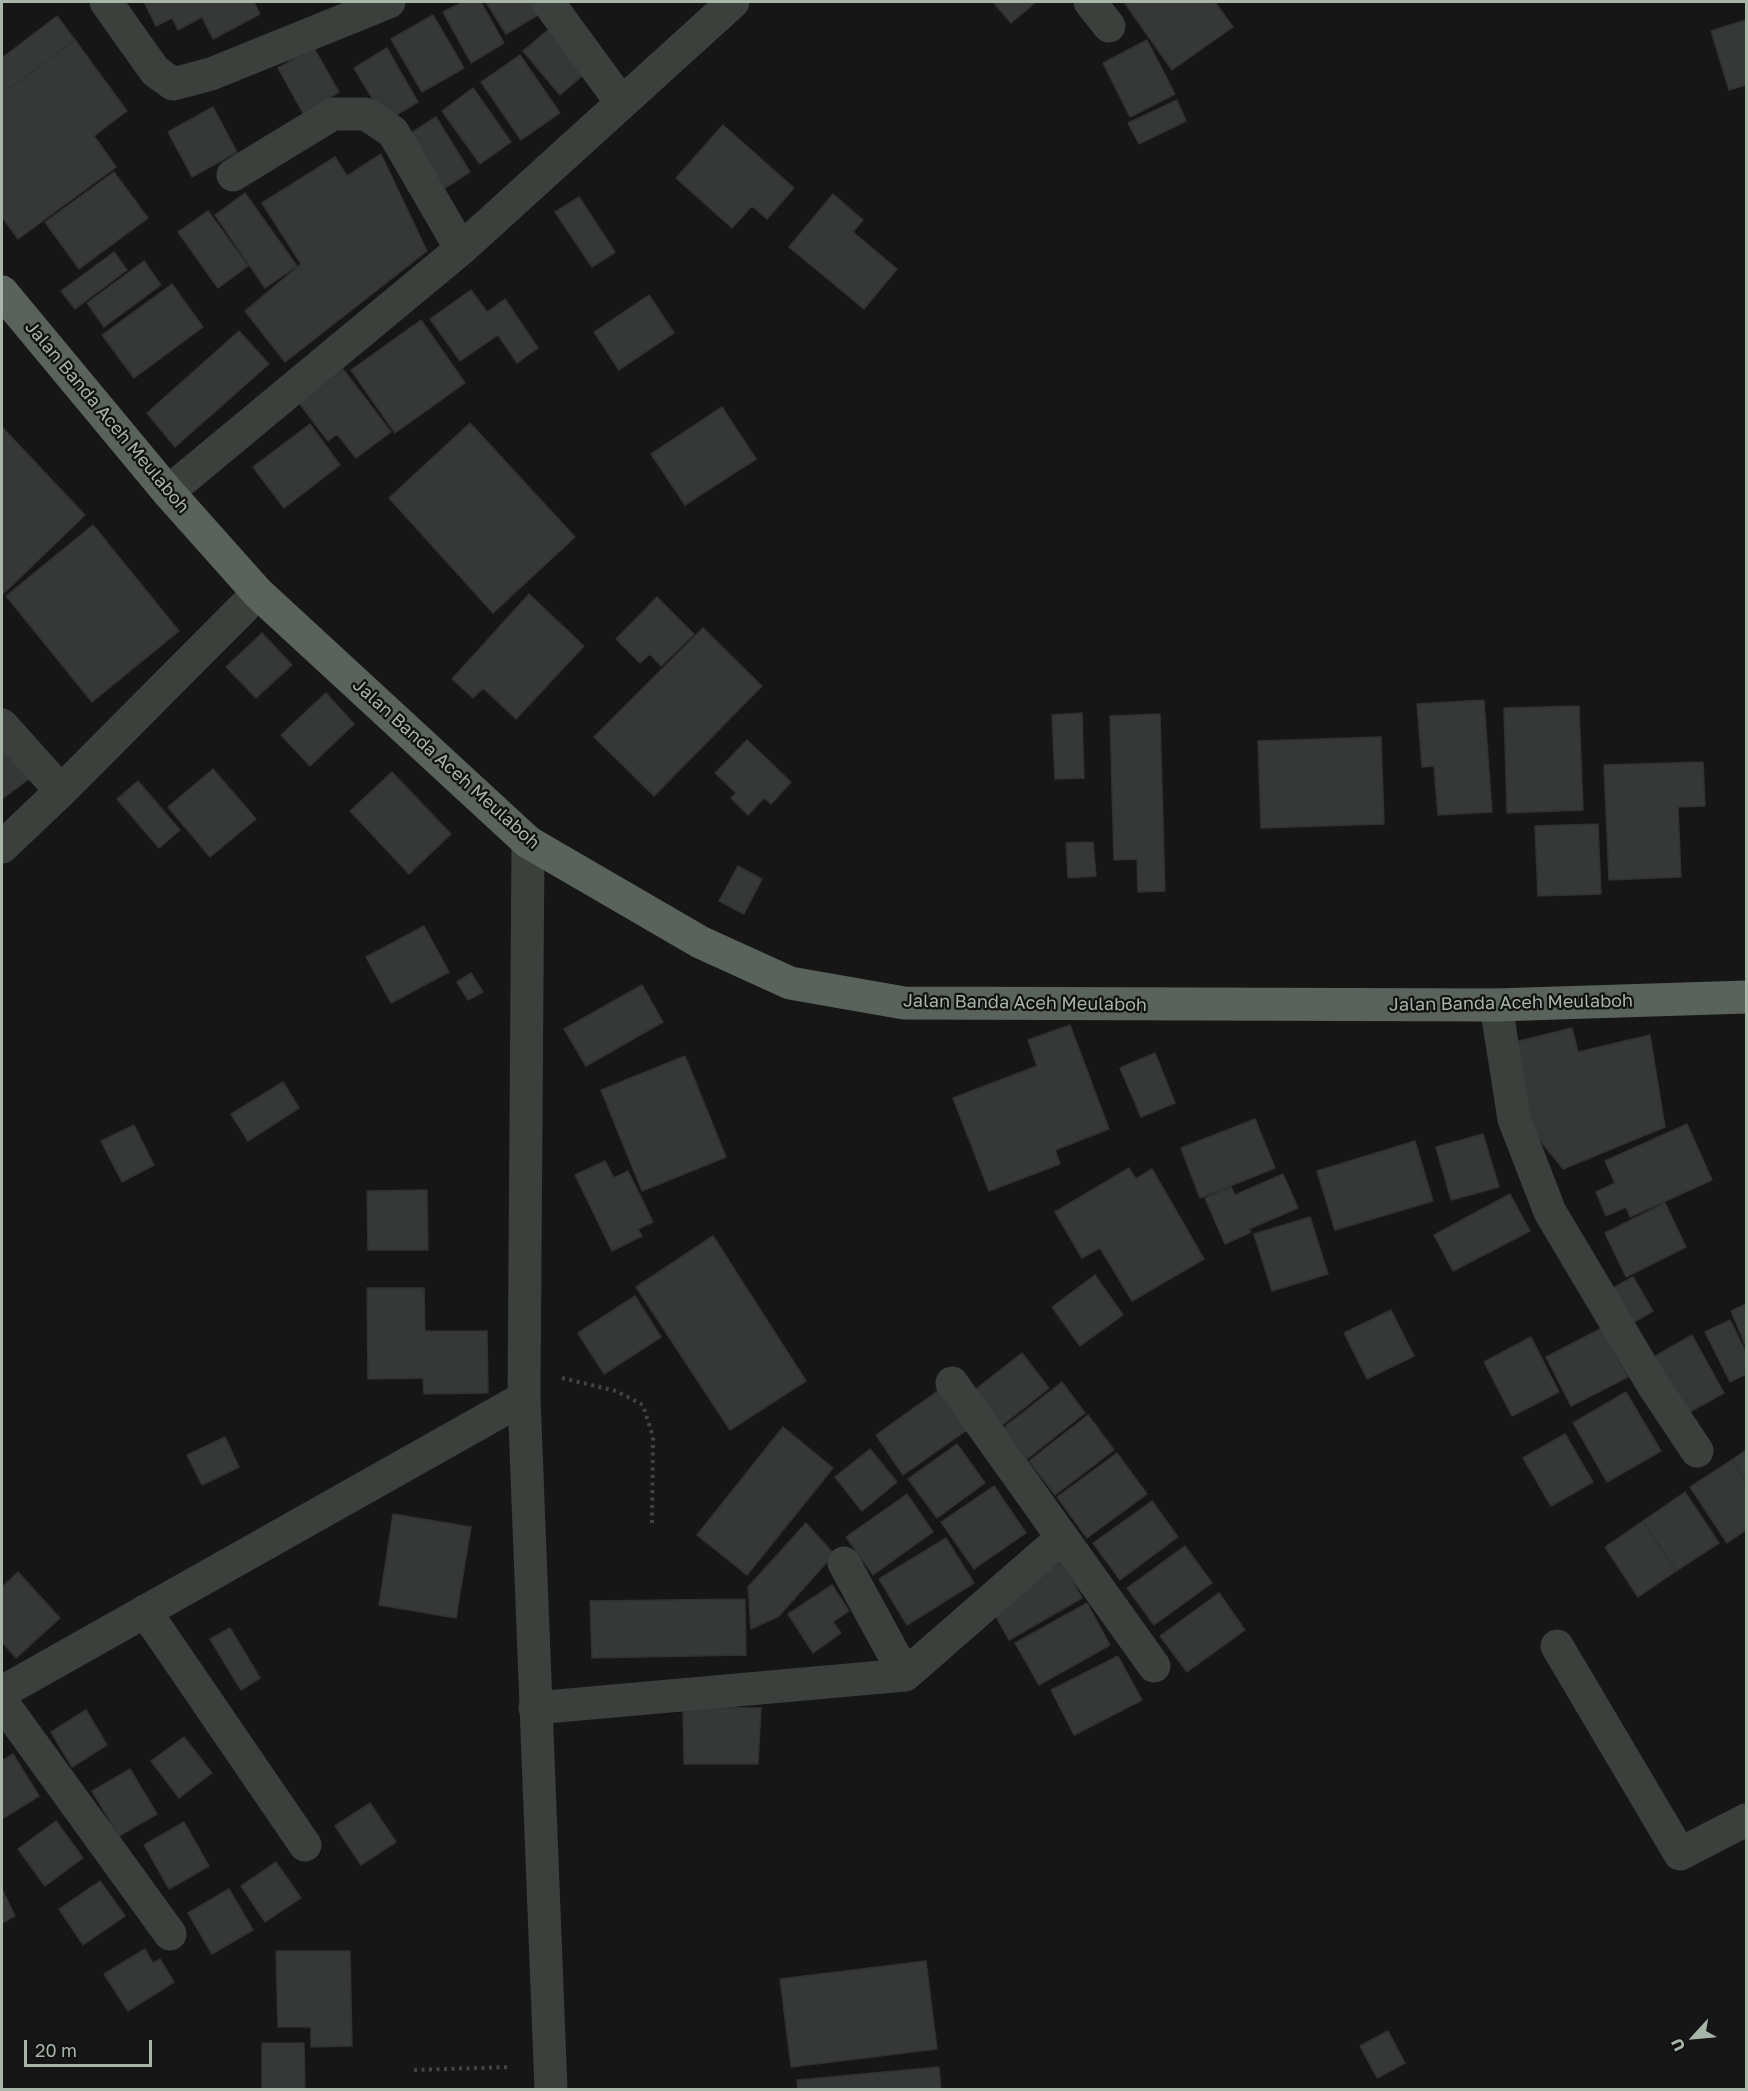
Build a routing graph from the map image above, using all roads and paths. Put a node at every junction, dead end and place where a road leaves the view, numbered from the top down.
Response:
1 (106, 2) edge
2 (389, 2) edge
3 (548, 2) edge
4 (733, 2) edge
5 (621, 102) junction
6 (233, 175) dead end
7 (461, 249) junction
8 (2, 292) edge
9 (168, 492) junction
10 (258, 593) junction
11 (2, 725) edge
12 (61, 791) junction
13 (528, 842) junction
14 (2, 847) edge
15 (1746, 997) edge
16 (1496, 1005) junction
17 (952, 1383) dead end
18 (524, 1384) junction
19 (1697, 1451) dead end
20 (652, 1526) dead end
21 (1062, 1538) junction
22 (844, 1563) dead end
23 (145, 1611) junction
24 (1557, 1646) dead end
25 (1154, 1666) dead end
26 (905, 1675) junction
27 (2, 1692) edge
28 (2, 1702) edge
29 (535, 1708) junction
30 (1746, 1820) edge
31 (305, 1845) dead end
32 (170, 1934) dead end
33 (414, 2070) dead end
34 (551, 2078) edge

1 - 2 street
3 - 5 street
4 - 5 street
5 - 7 street
6 - 7 street
7 - 9 street
8 - 9 highway, Jalan Banda Aceh Meulaboh
9 - 10 highway, Jalan Banda Aceh Meulaboh
10 - 12 street
10 - 13 highway, Jalan Banda Aceh Meulaboh
11 - 12 street
12 - 14 street
13 - 16 highway, Jalan Banda Aceh Meulaboh
13 - 18 street
15 - 16 highway, Jalan Banda Aceh Meulaboh
16 - 19 street
17 - 21 street
18 - 20 path
18 - 23 street
18 - 29 street
21 - 25 street
21 - 26 street
22 - 26 street
23 - 27 street
23 - 31 street
24 - 30 street
26 - 29 street
28 - 32 street
29 - 34 street
33 - 34 path

